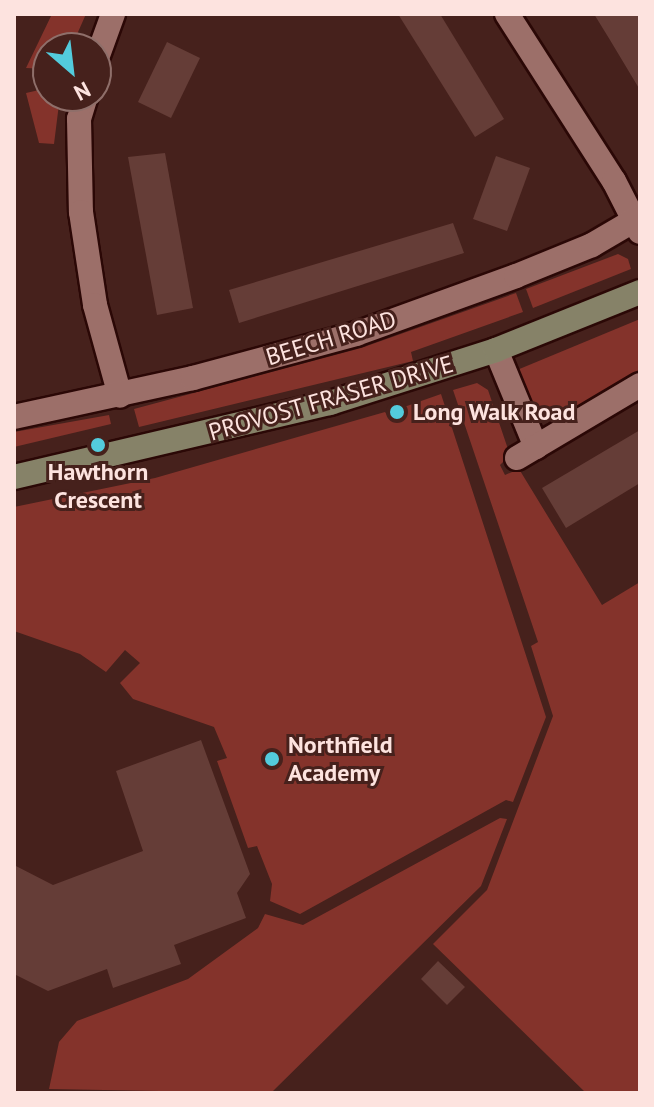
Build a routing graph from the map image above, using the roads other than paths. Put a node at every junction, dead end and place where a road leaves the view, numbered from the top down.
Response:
1 (507, 14) edge
2 (81, 112) edge
3 (638, 223) edge
4 (640, 292) edge
5 (496, 350) junction
6 (640, 385) edge
7 (120, 396) junction
8 (14, 417) edge
9 (14, 477) edge

1 - 3 street
2 - 7 street
3 - 7 street, BEECH ROAD
4 - 5 street, PROVOST FRASER DRIVE
5 - 6 street
5 - 9 street, PROVOST FRASER DRIVE
7 - 8 street, BEECH ROAD

